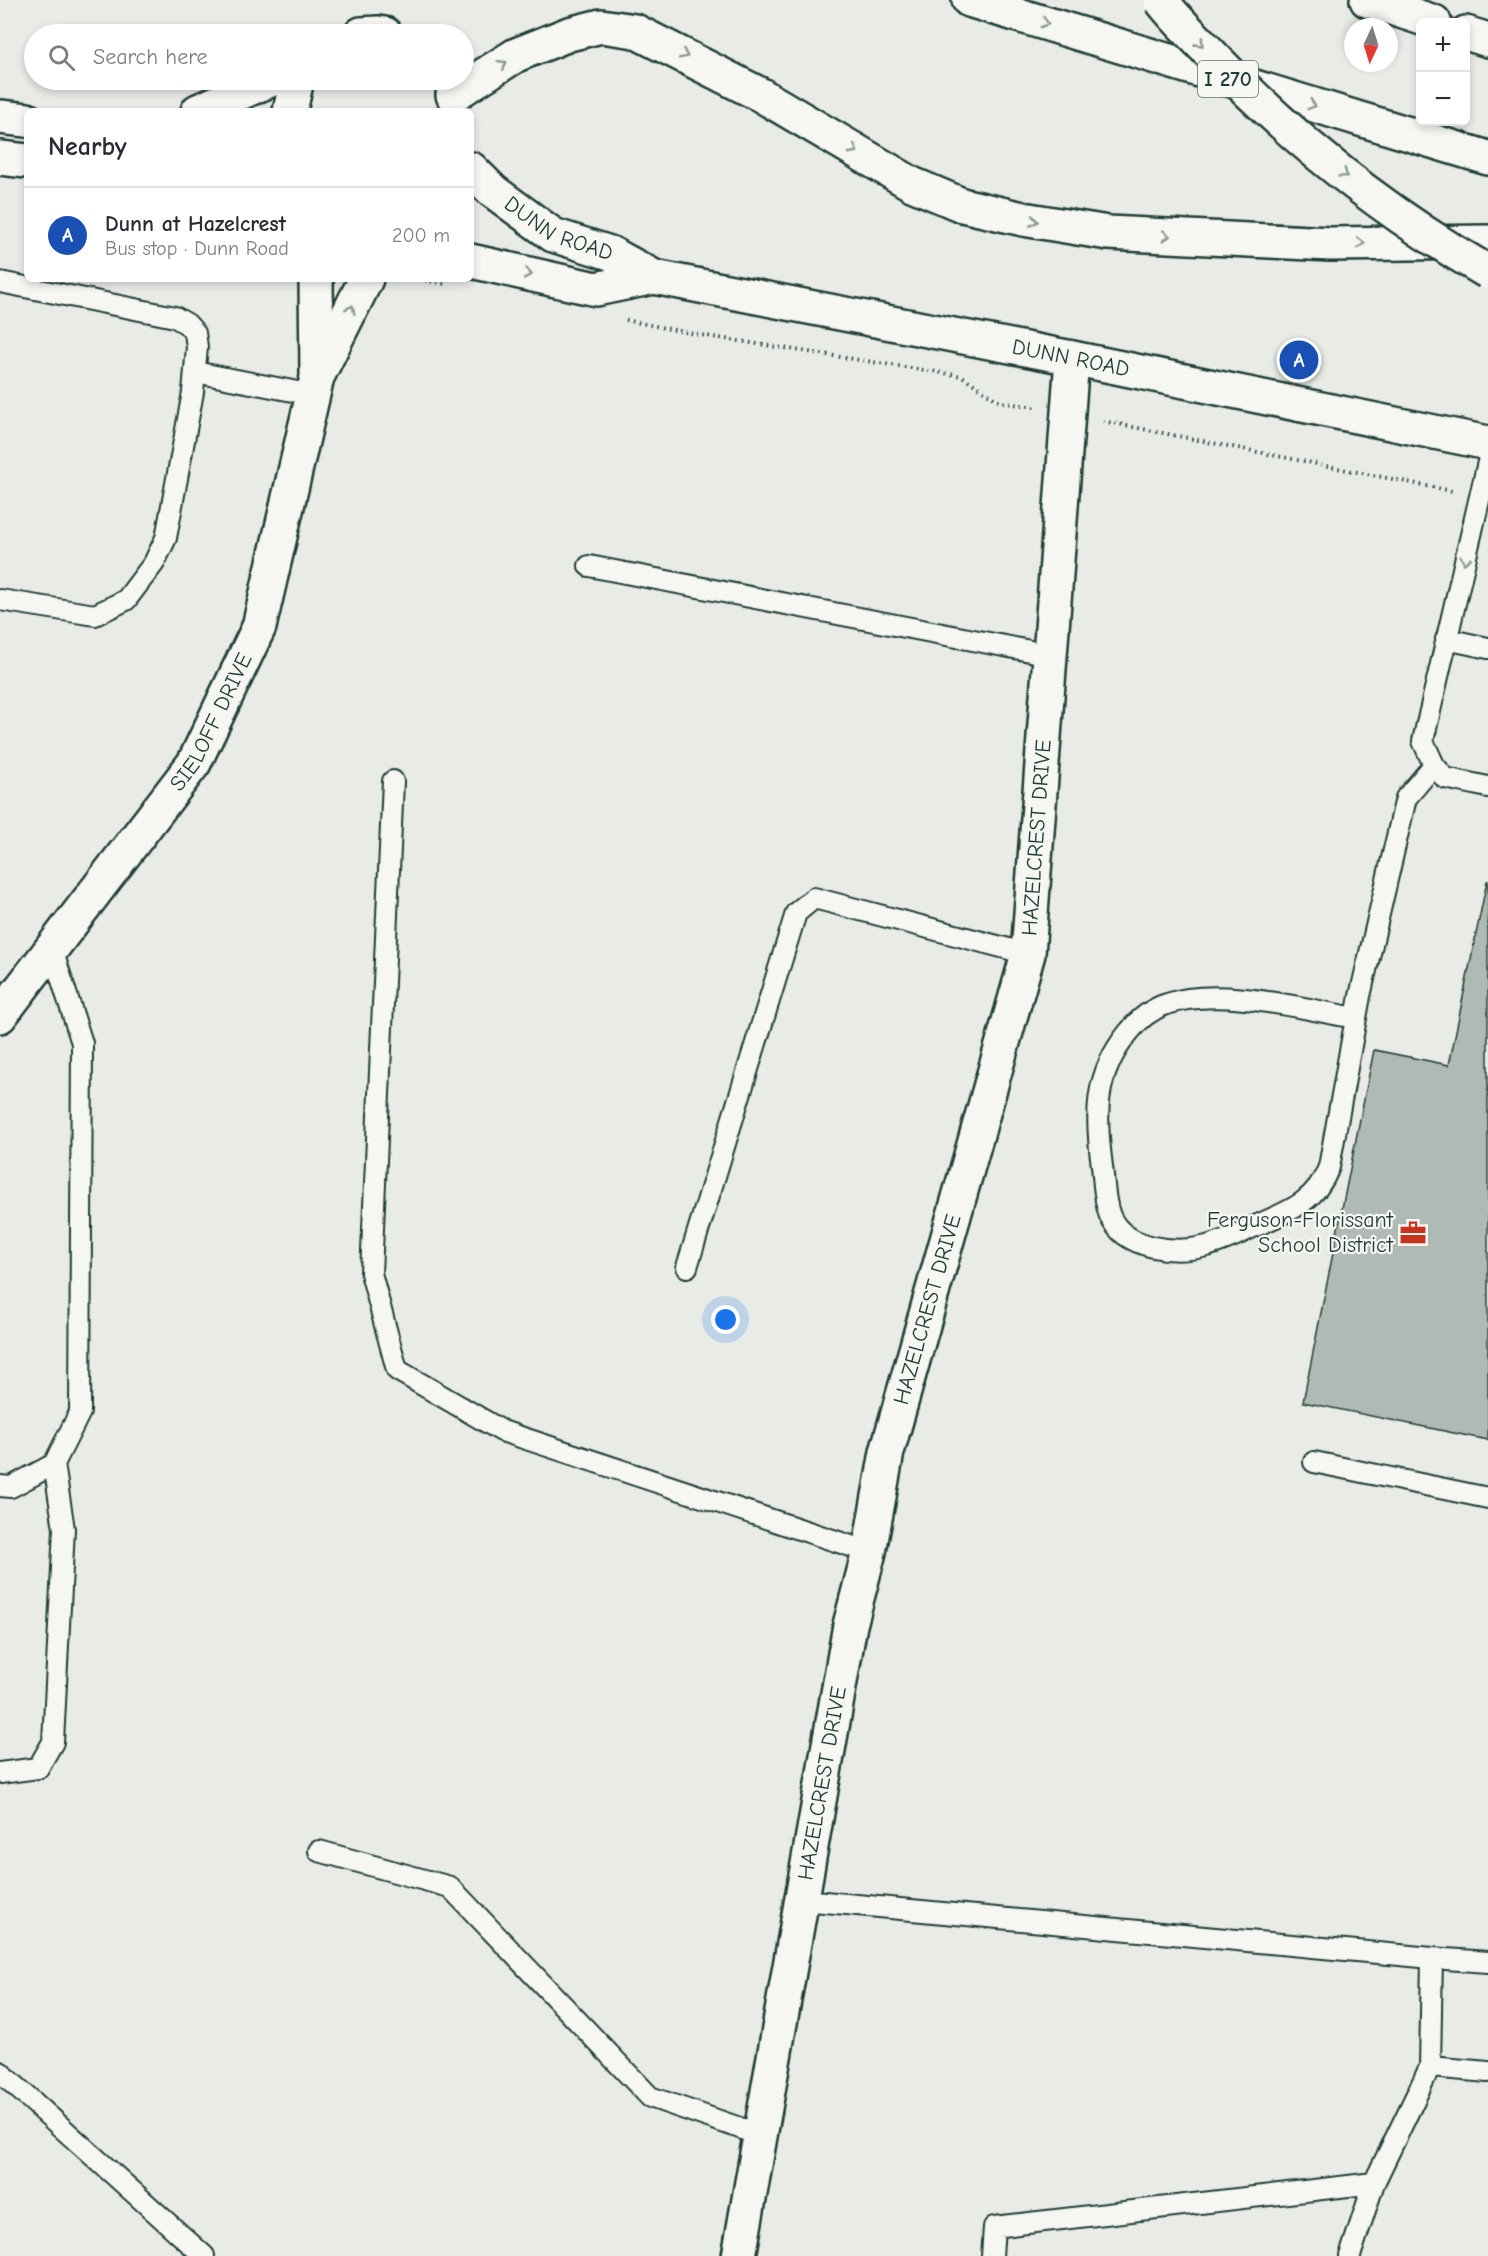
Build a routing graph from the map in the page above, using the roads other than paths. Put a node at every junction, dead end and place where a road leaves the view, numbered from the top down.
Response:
1 (969, 0) edge
2 (1161, 0) edge
3 (1366, 0) edge
4 (1422, 18) edge
5 (1470, 34) edge
6 (1488, 40) edge
7 (474, 81) edge
8 (247, 90) edge
9 (295, 90) edge
10 (205, 108) edge
11 (291, 108) edge
12 (0, 117) edge
13 (24, 120) edge
14 (0, 158) edge
15 (1488, 158) edge
16 (24, 161) edge
17 (474, 172) edge
18 (1488, 243) edge
19 (1488, 272) edge
20 (474, 274) edge
21 (654, 277) junction
22 (0, 282) edge
23 (316, 282) edge
24 (365, 282) edge
25 (1072, 357) junction
26 (195, 372) junction
27 (315, 386) junction
28 (1488, 443) edge
29 (1488, 462) edge
30 (588, 566) dead end
31 (0, 600) edge
32 (1446, 639) junction
33 (1488, 648) edge
34 (1051, 655) junction
35 (1434, 765) junction
36 (393, 782) dead end
37 (1488, 787) edge
38 (51, 949) junction
39 (1028, 954) junction
40 (0, 1016) edge
41 (1356, 1018) junction
42 (687, 1267) dead end
43 (1314, 1462) dead end
44 (54, 1464) junction
45 (0, 1485) edge
46 (1488, 1497) edge
47 (869, 1552) junction
48 (0, 1773) edge
49 (320, 1851) dead end
50 (803, 1900) junction
51 (1432, 1958) junction
52 (1488, 1962) edge
53 (1430, 2067) junction
54 (0, 2072) edge
55 (1488, 2072) edge
56 (760, 2135) junction
57 (1374, 2183) junction
58 (204, 2256) edge
59 (739, 2256) edge
60 (992, 2256) edge
61 (1350, 2256) edge

1 -> 15 main road, I 270
2 -> 19 main road, bridge
3 - 4 main road
5 - 6 main road
7 -> 18 main road
8 - 10 main road
9 - 11 main road
12 - 13 main road
14 - 16 main road
17 - 21 main road, DUNN ROAD
20 -> 21 main road, DUNN ROAD
21 - 25 main road, DUNN ROAD
22 - 26 lane
23 - 27 main road, SIELOFF DRIVE
27 -> 24 main road, SIELOFF DRIVE
25 - 28 main road, DUNN ROAD
25 - 34 main road, HAZELCREST DRIVE
26 - 27 lane
26 - 31 lane
27 - 38 main road, SIELOFF DRIVE
29 -> 32 lane
30 - 34 lane
32 - 33 lane
32 - 35 lane
34 - 39 main road, HAZELCREST DRIVE
35 - 37 lane
35 - 41 lane
36 - 47 lane
38 - 40 main road, SIELOFF DRIVE
38 - 44 lane
39 - 42 lane
39 - 47 main road, HAZELCREST DRIVE
41 - 41 lane
43 - 46 lane
44 - 45 lane
44 - 48 lane
47 - 50 main road, HAZELCREST DRIVE
49 - 56 lane
50 - 51 lane
50 - 56 main road, HAZELCREST DRIVE
51 - 52 lane
51 - 53 lane
53 - 55 lane
53 - 57 lane
54 - 58 lane
56 - 59 main road, HAZELCREST DRIVE
57 - 60 lane
57 - 61 lane

